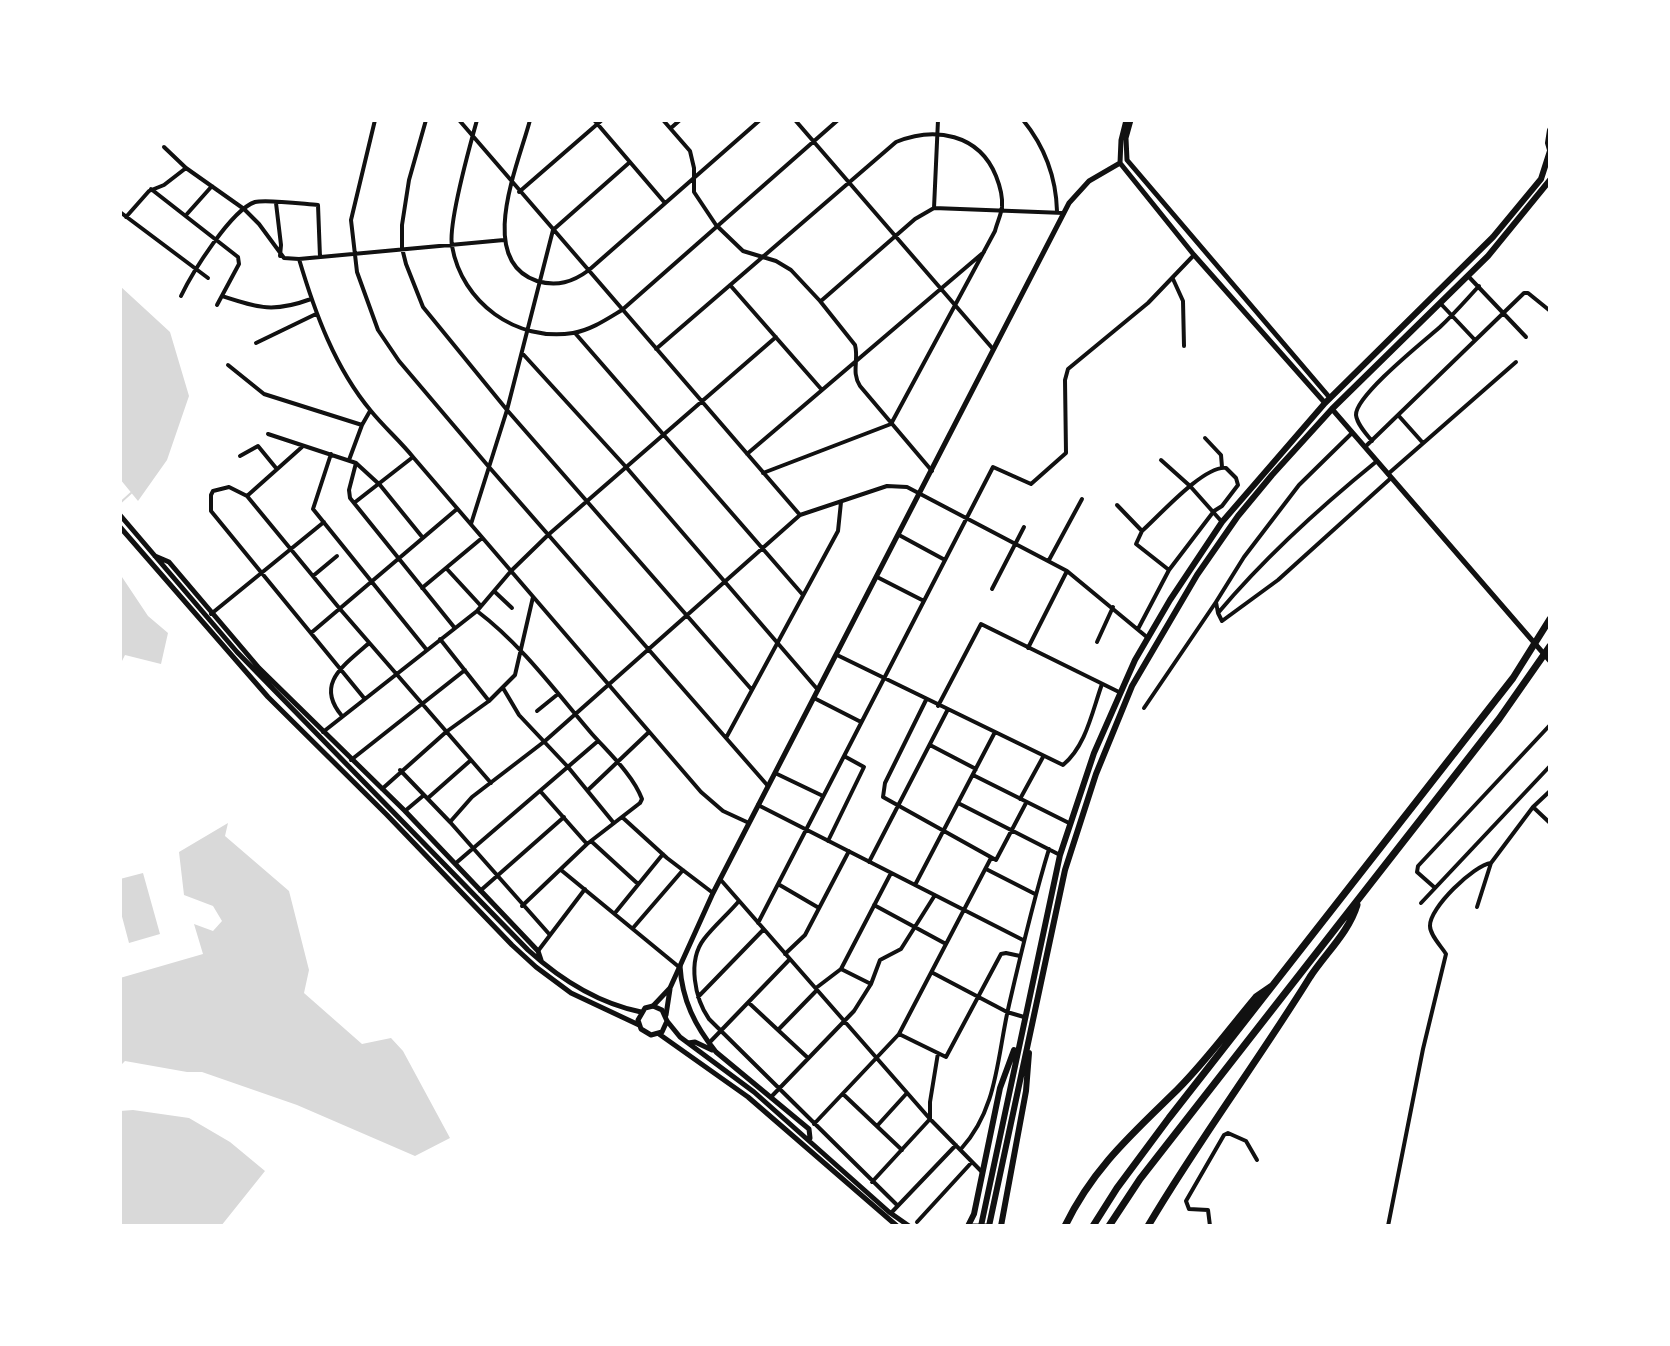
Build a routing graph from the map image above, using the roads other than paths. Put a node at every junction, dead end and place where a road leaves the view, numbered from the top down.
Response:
1 (375, 120) edge
2 (426, 120) edge
3 (459, 120) edge
4 (477, 120) edge
5 (663, 120) edge
6 (680, 120) edge
7 (760, 120) edge
8 (795, 120) edge
9 (838, 120) edge
10 (938, 120) edge
11 (1023, 120) edge
12 (1129, 120) edge
13 (530, 121) edge
14 (598, 121) edge
15 (671, 128) junction
16 (1550, 130) edge
17 (936, 134) junction
18 (473, 136) junction
19 (814, 142) junction
20 (164, 147) dead end
21 (1550, 150) edge
22 (630, 162) junction
23 (1120, 163) junction
24 (186, 168) junction
25 (693, 178) junction
26 (1550, 180) edge
27 (849, 182) junction
28 (512, 184) junction
29 (212, 186) junction
30 (151, 189) junction
31 (519, 192) junction
32 (276, 203) junction
33 (665, 203) junction
34 (934, 208) junction
35 (244, 209) junction
36 (1002, 209) junction
37 (120, 212) edge
38 (1061, 212) junction
39 (187, 215) junction
40 (126, 217) junction
41 (716, 225) junction
42 (553, 230) junction
43 (895, 237) junction
44 (217, 239) junction
45 (504, 240) junction
46 (451, 243) junction
47 (402, 248) junction
48 (985, 250) junction
49 (353, 254) junction
50 (1194, 255) junction
51 (280, 256) junction
52 (320, 257) junction
53 (762, 257) junction
54 (299, 259) junction
55 (194, 270) junction
56 (589, 270) junction
57 (1468, 276) junction
58 (208, 278) dead end
59 (1173, 279) junction
60 (539, 282) junction
61 (730, 285) junction
62 (1479, 286) junction
63 (940, 288) junction
64 (181, 296) dead end
65 (222, 296) junction
66 (311, 299) junction
67 (820, 301) junction
68 (1441, 304) junction
69 (217, 305) dead end
70 (955, 306) junction
71 (622, 310) junction
72 (1549, 310) edge
73 (1501, 313) junction
74 (316, 314) junction
75 (1451, 316) junction
76 (528, 332) junction
77 (575, 333) junction
78 (776, 337) junction
79 (1526, 337) dead end
80 (1474, 339) junction
81 (256, 343) dead end
82 (1184, 346) dead end
83 (656, 349) junction
84 (995, 350) junction
85 (522, 353) junction
86 (857, 360) junction
87 (1516, 362) dead end
88 (228, 365) dead end
89 (822, 390) junction
90 (1327, 401) junction
91 (702, 402) junction
92 (1332, 409) junction
93 (507, 410) junction
94 (370, 411) junction
95 (1398, 415) junction
96 (891, 424) junction
97 (362, 425) junction
98 (1352, 432) junction
99 (268, 434) dead end
100 (664, 435) junction
101 (1205, 438) dead end
102 (1372, 441) junction
103 (1423, 443) junction
104 (303, 446) junction
105 (1365, 447) junction
106 (331, 454) junction
107 (747, 454) junction
108 (240, 456) dead end
109 (413, 457) junction
110 (349, 460) junction
111 (1161, 460) dead end
112 (1377, 461) junction
113 (356, 463) junction
114 (489, 467) junction
115 (626, 467) junction
116 (1222, 467) junction
117 (276, 468) junction
118 (932, 471) junction
119 (763, 473) junction
120 (1389, 476) junction
121 (380, 485) junction
122 (1190, 486) junction
123 (920, 494) junction
124 (247, 496) junction
125 (1082, 499) dead end
126 (586, 501) junction
127 (841, 502) junction
128 (354, 503) junction
129 (1117, 505) dead end
130 (457, 509) junction
131 (1214, 511) junction
132 (120, 515) edge
133 (800, 515) junction
134 (967, 518) junction
135 (324, 522) junction
136 (1222, 522) junction
137 (471, 524) junction
138 (120, 527) edge
139 (1024, 527) dead end
140 (1142, 531) junction
141 (548, 535) junction
142 (899, 535) junction
143 (423, 538) junction
144 (482, 538) junction
145 (1016, 544) junction
146 (291, 549) junction
147 (762, 549) junction
148 (154, 556) junction
149 (337, 556) dead end
150 (398, 558) junction
151 (945, 560) junction
152 (1049, 561) junction
153 (446, 568) junction
154 (1169, 570) junction
155 (511, 571) junction
156 (1067, 571) junction
157 (261, 572) junction
158 (313, 576) junction
159 (877, 577) junction
160 (371, 582) junction
161 (724, 583) junction
162 (422, 588) junction
163 (992, 589) dead end
164 (495, 592) junction
165 (803, 595) junction
166 (533, 597) junction
167 (924, 601) junction
168 (1216, 602) junction
169 (1113, 607) junction
170 (512, 608) dead end
171 (340, 609) junction
172 (479, 609) junction
173 (1218, 613) junction
174 (211, 614) junction
175 (687, 615) junction
176 (1550, 619) edge
177 (454, 627) junction
178 (1138, 629) junction
179 (311, 633) junction
180 (1148, 638) junction
181 (440, 639) junction
182 (1097, 642) dead end
183 (369, 643) junction
184 (777, 645) junction
185 (1550, 646) edge
186 (1028, 648) junction
187 (426, 649) junction
188 (648, 649) junction
189 (522, 651) junction
190 (837, 655) junction
191 (1550, 661) edge
192 (341, 669) junction
193 (465, 670) junction
194 (395, 674) junction
195 (884, 679) junction
196 (1102, 684) junction
197 (608, 685) junction
198 (503, 688) junction
199 (752, 690) junction
200 (818, 690) junction
201 (1121, 693) junction
202 (558, 694) junction
203 (364, 698) junction
204 (814, 698) junction
205 (926, 700) junction
206 (489, 701) junction
207 (420, 703) junction
208 (938, 706) junction
209 (1144, 708) dead end
210 (537, 711) dead end
211 (948, 711) junction
212 (575, 714) junction
213 (342, 716) junction
214 (861, 722) junction
215 (1550, 725) edge
216 (446, 732) junction
217 (649, 732) junction
218 (995, 732) junction
219 (323, 733) junction
220 (726, 738) junction
221 (545, 741) junction
222 (598, 741) junction
223 (930, 745) junction
224 (844, 756) junction
225 (1043, 757) junction
226 (351, 760) junction
227 (471, 760) junction
228 (616, 763) junction
229 (1550, 766) edge
230 (568, 767) junction
231 (976, 769) junction
232 (400, 770) junction
233 (775, 773) junction
234 (973, 775) junction
235 (491, 783) junction
236 (768, 786) junction
237 (382, 789) junction
238 (588, 790) junction
239 (1550, 791) edge
240 (541, 792) junction
241 (823, 796) junction
242 (390, 797) junction
243 (426, 797) junction
244 (1020, 799) junction
245 (958, 803) junction
246 (1026, 803) junction
247 (758, 805) junction
248 (898, 807) junction
249 (1533, 807) junction
250 (405, 811) junction
251 (564, 817) junction
252 (622, 817) junction
253 (404, 820) junction
254 (450, 822) junction
255 (613, 822) junction
256 (749, 823) junction
257 (1069, 823) junction
258 (1550, 823) edge
259 (806, 829) junction
260 (943, 831) junction
261 (1012, 831) junction
262 (828, 841) junction
263 (589, 843) junction
264 (473, 849) junction
265 (1049, 849) junction
266 (849, 851) junction
267 (663, 854) junction
268 (1060, 855) junction
269 (991, 858) junction
270 (869, 862) junction
271 (1491, 863) junction
272 (454, 865) junction
273 (986, 869) junction
274 (561, 870) junction
275 (683, 870) junction
276 (891, 873) junction
277 (497, 876) junction
278 (720, 879) junction
279 (638, 884) junction
280 (778, 884) junction
281 (915, 885) junction
282 (1434, 887) junction
283 (586, 889) junction
284 (480, 891) junction
285 (713, 893) junction
286 (1035, 894) junction
287 (935, 895) junction
288 (1358, 899) junction
289 (739, 901) junction
290 (1421, 903) dead end
291 (874, 905) junction
292 (522, 906) junction
293 (1477, 907) dead end
294 (819, 908) junction
295 (965, 910) junction
296 (615, 913) junction
297 (758, 923) junction
298 (633, 928) junction
299 (916, 928) junction
300 (764, 930) junction
301 (550, 935) junction
302 (1023, 940) junction
303 (947, 944) junction
304 (538, 951) junction
305 (785, 954) junction
306 (1020, 956) junction
307 (790, 959) junction
308 (541, 961) junction
309 (680, 967) junction
310 (841, 969) junction
311 (933, 973) junction
312 (871, 984) junction
313 (1274, 985) junction
314 (670, 988) junction
315 (816, 989) junction
316 (698, 997) junction
317 (978, 998) junction
318 (749, 1003) junction
319 (653, 1006) junction
320 (641, 1012) junction
321 (1007, 1012) junction
322 (1025, 1017) junction
323 (666, 1018) junction
324 (845, 1021) junction
325 (639, 1025) junction
326 (1022, 1027) junction
327 (778, 1030) junction
328 (1031, 1030) junction
329 (721, 1032) junction
330 (659, 1034) junction
331 (899, 1034) junction
332 (688, 1043) junction
333 (709, 1043) junction
334 (716, 1052) junction
335 (938, 1053) junction
336 (808, 1058) junction
337 (877, 1058) junction
338 (778, 1090) junction
339 (907, 1093) junction
340 (843, 1094) junction
341 (772, 1096) junction
342 (930, 1119) junction
343 (877, 1126) junction
344 (811, 1127) junction
345 (810, 1139) junction
346 (958, 1147) junction
347 (902, 1150) junction
348 (999, 1159) junction
349 (1257, 1160) dead end
350 (973, 1161) junction
351 (982, 1172) junction
352 (872, 1182) junction
353 (897, 1205) junction
354 (891, 1213) junction
355 (917, 1222) dead end
356 (897, 1226) edge
357 (909, 1226) edge
358 (969, 1226) edge
359 (981, 1226) edge
360 (989, 1226) edge
361 (1001, 1226) edge
362 (1065, 1226) edge
363 (1093, 1226) edge
364 (1109, 1226) edge
365 (1148, 1226) edge
366 (1210, 1226) edge
367 (1388, 1226) edge

1 - 49 street
2 - 47 street
3 - 18 street
4 - 18 street
5 - 15 street
6 - 15 street
7 - 25 street
8 - 19 street
9 - 19 street
10 - 17 street
11 - 38 street
12 - 23 main road
12 - 90 main road
13 - 28 street
14 - 22 street
14 - 31 street
15 - 25 street
16 - 21 highway
17 - 27 street
17 - 34 street
17 - 36 street
18 - 28 street
18 - 46 street
19 - 27 street
19 - 41 street
20 - 24 street
21 - 90 highway
22 - 33 street
22 - 42 street
23 - 38 main road
23 - 50 main road
24 - 29 street
24 - 30 street
25 - 33 street
25 - 41 street
26 - 57 highway
27 - 43 street
27 - 53 street
28 - 31 street
28 - 45 street
29 - 35 street
29 - 39 street
30 - 39 street
30 - 40 street
31 - 42 street
32 - 35 street
32 - 51 street
32 - 52 street
33 - 56 street
34 - 36 street
34 - 43 street
35 - 44 street
35 - 51 street
36 - 38 street
36 - 48 street
37 - 40 street
38 - 84 main road
39 - 44 street
40 - 55 street
41 - 53 street
41 - 71 street
42 - 56 street
42 - 60 street
43 - 63 street
43 - 67 street
44 - 55 street
44 - 65 street
45 - 46 street
45 - 60 street
46 - 47 street
46 - 76 street
47 - 49 street
47 - 93 street
48 - 63 street
48 - 70 street
49 - 52 street
49 - 114 street
50 - 59 street
50 - 90 main road
51 - 54 street
52 - 54 street
53 - 61 street
53 - 67 street
54 - 66 street
55 - 58 street
55 - 64 street
56 - 60 street
56 - 71 street
57 - 62 street
57 - 68 highway
59 - 82 street
59 - 134 street
60 - 76 street
61 - 78 street
61 - 83 street
62 - 73 street
62 - 75 street
63 - 70 street
63 - 86 street
65 - 66 street
65 - 69 street
66 - 74 street
67 - 86 street
68 - 75 street
68 - 92 highway
70 - 84 street
70 - 96 street
71 - 77 street
71 - 83 street
72 - 73 street
73 - 79 street
73 - 80 street
74 - 81 street
74 - 94 street
75 - 80 street
75 - 102 street
76 - 77 street
76 - 85 street
77 - 100 street
78 - 89 street
78 - 91 street
80 - 95 street
83 - 91 street
84 - 118 main road
85 - 93 street
85 - 115 street
86 - 89 street
86 - 96 street
87 - 103 street
88 - 97 street
89 - 107 street
90 - 136 highway
91 - 100 street
91 - 107 street
92 - 98 main road
92 - 328 highway
93 - 114 street
93 - 126 street
94 - 97 street
94 - 109 street
95 - 102 street
95 - 103 street
96 - 118 street
96 - 119 street
97 - 110 street
98 - 105 main road
98 - 168 street
99 - 104 street
100 - 115 street
100 - 147 street
101 - 116 street
102 - 105 street
103 - 120 street
104 - 106 street
104 - 117 street
105 - 112 main road
106 - 110 street
106 - 135 street
107 - 119 street
108 - 117 street
109 - 121 street
109 - 130 street
110 - 113 street
111 - 122 street
112 - 120 main road
112 - 173 street
113 - 121 street
113 - 128 street
114 - 137 street
114 - 141 street
115 - 126 street
115 - 161 street
116 - 122 street
116 - 131 street
117 - 124 street
118 - 123 main road
119 - 133 street
120 - 173 street
120 - 191 main road
121 - 128 street
121 - 143 street
122 - 131 street
122 - 140 street
123 - 127 street
123 - 134 street
123 - 142 main road
124 - 146 street
124 - 157 street
125 - 152 street
126 - 141 street
126 - 175 street
127 - 133 street
127 - 165 street
128 - 150 street
129 - 140 street
130 - 137 street
130 - 143 street
131 - 136 street
131 - 154 street
132 - 148 main road
133 - 147 street
134 - 145 street
134 - 151 street
135 - 146 street
135 - 160 street
136 - 180 highway
137 - 144 street
138 - 325 main road
139 - 145 street
140 - 154 street
141 - 155 street
141 - 188 street
142 - 151 street
142 - 159 main road
143 - 150 street
144 - 153 street
144 - 155 street
145 - 152 street
145 - 163 street
146 - 157 street
146 - 158 street
147 - 161 street
147 - 165 street
148 - 174 main road
148 - 253 main road
149 - 158 street
150 - 160 street
150 - 162 street
151 - 167 street
152 - 156 street
153 - 162 street
153 - 172 street
154 - 178 street
155 - 164 street
155 - 166 street
156 - 169 street
156 - 186 street
157 - 174 street
157 - 179 street
158 - 171 street
159 - 167 street
159 - 190 main road
160 - 171 street
160 - 187 street
161 - 175 street
161 - 184 street
162 - 177 street
164 - 170 street
164 - 172 street
165 - 184 street
166 - 189 street
166 - 197 street
167 - 195 street
168 - 173 street
168 - 209 street
169 - 178 street
169 - 182 street
171 - 179 street
171 - 183 street
172 - 177 street
172 - 189 street
174 - 219 main road
175 - 188 street
175 - 199 street
176 - 313 highway
177 - 181 street
178 - 180 street
179 - 192 street
180 - 201 highway
181 - 187 street
181 - 193 street
183 - 192 street
183 - 194 street
184 - 199 street
184 - 200 street
185 - 288 highway
186 - 196 street
186 - 208 street
187 - 194 street
188 - 197 street
188 - 220 street
189 - 198 street
189 - 202 street
190 - 195 street
190 - 200 main road
192 - 203 street
192 - 213 street
193 - 206 street
193 - 207 street
194 - 203 street
194 - 207 street
195 - 205 street
195 - 214 street
196 - 201 street
196 - 225 street
197 - 212 street
197 - 217 street
198 - 206 street
198 - 221 street
199 - 220 street
200 - 204 main road
201 - 257 highway
202 - 210 street
202 - 212 street
203 - 213 street
204 - 214 street
204 - 233 main road
205 - 208 street
205 - 248 street
206 - 216 street
207 - 216 street
207 - 226 street
208 - 211 street
211 - 218 street
211 - 223 street
212 - 221 street
212 - 222 street
213 - 219 street
214 - 224 street
215 - 282 street
216 - 227 street
216 - 232 street
217 - 228 street
217 - 256 street
218 - 225 street
218 - 231 street
219 - 226 main road
220 - 236 street
221 - 230 street
221 - 235 street
222 - 228 street
222 - 230 street
223 - 231 street
223 - 248 street
224 - 241 street
224 - 262 street
225 - 244 street
226 - 237 main road
227 - 235 street
227 - 243 street
228 - 238 street
228 - 252 street
229 - 282 street
230 - 238 street
230 - 240 street
231 - 234 street
232 - 237 street
232 - 243 street
233 - 236 main road
233 - 241 street
234 - 244 street
234 - 245 street
235 - 254 street
236 - 247 main road
237 - 242 main road
238 - 255 street
239 - 249 street
240 - 251 street
240 - 264 street
241 - 259 street
242 - 250 main road
242 - 253 main road
243 - 250 street
243 - 254 street
244 - 246 street
245 - 260 street
245 - 261 street
246 - 257 street
246 - 261 street
247 - 256 main road
247 - 259 street
248 - 260 street
248 - 270 street
249 - 258 street
249 - 271 street
250 - 272 main road
251 - 263 street
251 - 277 street
252 - 255 street
252 - 267 street
253 - 308 main road
254 - 264 street
255 - 263 street
256 - 278 main road
257 - 268 highway
259 - 262 street
259 - 280 street
260 - 269 street
260 - 281 street
261 - 265 street
261 - 269 street
262 - 266 street
263 - 274 street
263 - 279 street
264 - 272 street
264 - 277 street
265 - 268 street
265 - 286 street
266 - 270 street
266 - 294 street
267 - 275 street
267 - 279 street
268 - 322 highway
269 - 273 street
270 - 276 street
271 - 293 street
271 - 367 street
272 - 284 main road
273 - 286 street
273 - 295 street
274 - 283 street
274 - 292 street
275 - 285 street
275 - 298 street
276 - 281 street
276 - 291 street
277 - 284 street
277 - 292 street
278 - 285 main road
278 - 289 street
279 - 296 street
280 - 294 street
280 - 297 street
281 - 287 street
282 - 290 street
283 - 296 street
283 - 301 street
284 - 304 main road
285 - 309 main road
286 - 302 street
287 - 295 street
287 - 299 street
288 - 364 highway
288 - 365 highway
289 - 297 street
289 - 316 street
291 - 299 street
291 - 310 street
292 - 301 street
294 - 305 street
295 - 302 street
295 - 303 street
296 - 298 street
297 - 300 street
298 - 309 street
299 - 303 street
299 - 312 street
300 - 305 street
300 - 316 street
301 - 304 street
302 - 306 street
303 - 311 street
304 - 308 main road
305 - 307 street
306 - 317 street
306 - 321 street
307 - 315 street
307 - 318 street
308 - 320 main road
309 - 314 main road
309 - 333 main road
310 - 312 street
310 - 315 street
311 - 317 street
311 - 331 street
312 - 324 street
313 - 362 highway
313 - 363 highway
314 - 319 main road
314 - 323 main road
315 - 324 street
315 - 327 street
316 - 329 street
317 - 321 street
317 - 335 street
318 - 327 street
318 - 329 street
319 - 320 main road
319 - 323 main road
320 - 325 main road
321 - 322 street
321 - 346 street
322 - 326 highway
323 - 330 main road
323 - 332 main road
324 - 336 street
324 - 337 street
325 - 330 main road
326 - 348 highway
326 - 351 highway
327 - 336 street
328 - 348 highway
328 - 361 highway
329 - 333 street
329 - 338 street
330 - 356 main road
331 - 335 street
331 - 337 street
332 - 334 main road
332 - 345 main road
333 - 334 main road
334 - 341 main road
335 - 342 street
336 - 338 street
337 - 339 street
337 - 340 street
338 - 341 street
338 - 344 street
339 - 342 street
339 - 343 street
340 - 343 street
340 - 344 street
341 - 344 main road
342 - 346 street
342 - 347 street
343 - 347 street
344 - 345 main road
344 - 352 street
345 - 354 main road
346 - 350 street
346 - 353 street
347 - 352 street
348 - 359 highway
348 - 360 highway
349 - 366 street
350 - 351 street
350 - 355 street
351 - 358 highway
352 - 353 street
353 - 354 street
354 - 357 main road
358 - 360 main road

